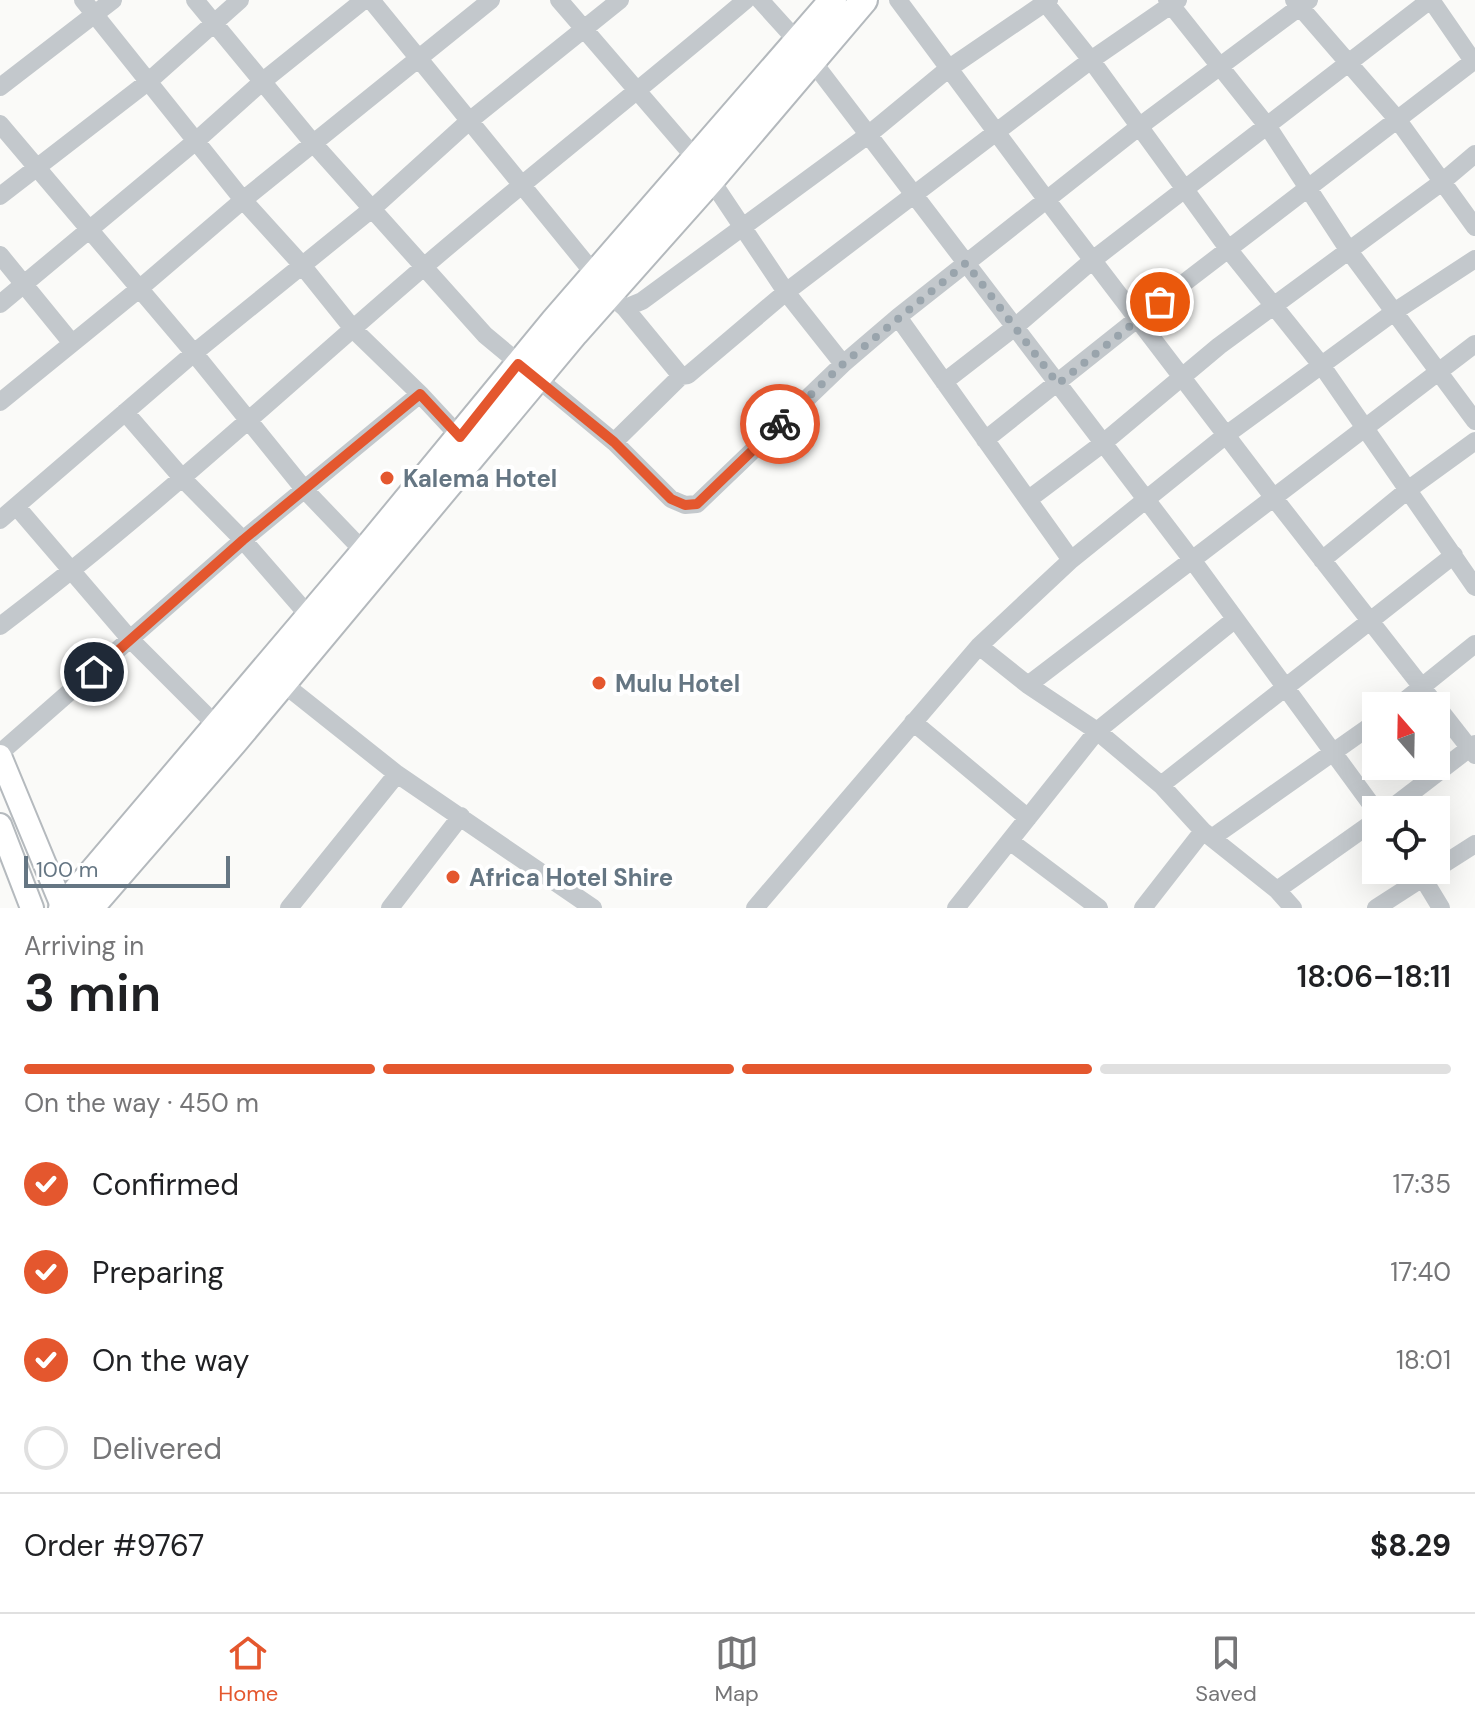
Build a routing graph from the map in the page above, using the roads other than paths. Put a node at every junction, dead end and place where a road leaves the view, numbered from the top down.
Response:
1 (113, 0) edge
2 (195, 0) edge
3 (240, 0) edge
4 (364, 0) edge
5 (371, 0) edge
6 (491, 0) edge
7 (559, 0) edge
8 (620, 0) edge
9 (746, 0) edge
10 (760, 0) edge
11 (833, 0) edge
12 (864, 0) edge
13 (923, 0) edge
14 (1430, 0) edge
15 (1045, 1) edge
16 (1172, 2) edge
17 (1301, 2) edge
18 (902, 6) edge
19 (89, 7) edge
20 (215, 21) junction
21 (584, 30) junction
22 (805, 52) junction
23 (418, 57) junction
24 (1091, 60) junction
25 (1474, 60) edge
26 (1348, 65) junction
27 (1219, 66) junction
28 (948, 69) junction
29 (149, 81) junction
30 (263, 81) junction
31 (0, 87) edge
32 (639, 91) junction
33 (1397, 119) junction
34 (468, 122) junction
35 (0, 124) edge
36 (1140, 126) junction
37 (1268, 127) junction
38 (997, 133) junction
39 (868, 135) junction
40 (197, 140) junction
41 (313, 143) junction
42 (1475, 154) edge
43 (36, 170) junction
44 (704, 170) junction
45 (1442, 182) junction
46 (522, 186) junction
47 (1185, 190) junction
48 (1308, 190) junction
49 (0, 196) edge
50 (914, 197) junction
51 (1046, 199) junction
52 (243, 200) junction
53 (373, 208) junction
54 (1475, 227) edge
55 (742, 229) junction
56 (87, 230) junction
57 (1229, 250) junction
58 (1349, 251) junction
59 (0, 255) edge
60 (1094, 259) junction
61 (1475, 259) edge
62 (966, 263) junction
63 (301, 264) junction
64 (424, 267) junction
65 (24, 283) junction
66 (139, 289) junction
67 (786, 292) junction
68 (610, 293) junction
69 (0, 304) edge
70 (1274, 304) junction
71 (1394, 312) junction
72 (898, 317) junction
73 (1137, 319) junction
74 (1015, 327) junction
75 (354, 330) junction
76 (71, 342) junction
77 (1475, 344) edge
78 (194, 353) junction
79 (843, 364) junction
80 (1322, 366) junction
81 (1438, 371) junction
82 (528, 373) junction
83 (681, 376) junction
84 (1182, 376) junction
85 (944, 382) junction
86 (1058, 384) junction
87 (420, 394) junction
88 (0, 402) edge
89 (125, 412) junction
90 (1475, 421) edge
91 (248, 423) junction
92 (477, 428) junction
93 (1366, 428) junction
94 (1226, 435) junction
95 (985, 440) junction
96 (1475, 441) edge
97 (614, 442) junction
98 (1102, 444) junction
99 (183, 479) junction
100 (304, 489) junction
101 (1409, 489) junction
102 (1274, 498) junction
103 (1029, 499) junction
104 (1145, 499) junction
105 (16, 506) junction
106 (0, 520) edge
107 (243, 540) junction
108 (1454, 555) junction
109 (372, 560) junction
110 (1071, 560) junction
111 (1322, 560) junction
112 (1193, 561) junction
113 (73, 571) junction
114 (1475, 587) edge
115 (1234, 620) junction
116 (1369, 620) junction
117 (316, 624) junction
118 (0, 626) edge
119 (130, 639) junction
120 (1475, 644) edge
121 (979, 646) junction
122 (273, 675) junction
123 (1028, 685) junction
124 (1286, 685) junction
125 (1422, 688) junction
126 (1417, 692) edge
127 (913, 722) junction
128 (217, 726) junction
129 (1097, 731) junction
130 (1362, 733) edge
131 (1473, 749) edge
132 (1335, 753) junction
133 (0, 754) edge
134 (397, 774) junction
135 (1161, 785) junction
136 (1365, 796) edge
137 (1408, 796) edge
138 (461, 816) junction
139 (1028, 818) junction
140 (0, 825) edge
141 (1362, 830) edge
142 (1208, 834) junction
143 (1011, 842) junction
144 (1475, 844) edge
145 (1450, 859) edge
146 (1411, 884) edge
147 (1432, 884) edge
148 (1277, 890) junction
149 (761, 901) edge
150 (32, 908) edge
151 (62, 908) edge
152 (90, 908) edge
153 (289, 908) edge
154 (390, 908) edge
155 (593, 908) edge
156 (782, 908) edge
157 (956, 908) edge
158 (1099, 908) edge
159 (1143, 908) edge
160 (1293, 908) edge
161 (1376, 908) edge
162 (1441, 908) edge

1 - 19 street
2 - 20 street
3 - 20 street
4 - 30 street
5 - 23 street
6 - 23 street
7 - 21 street
8 - 21 street
9 - 32 street
10 - 22 street
11 - 22 highway
12 - 22 highway
13 - 18 street
14 - 25 street
14 - 26 street
15 - 24 street
15 - 28 street
16 - 24 street
16 - 27 street
17 - 26 street
17 - 27 street
18 - 28 street
19 - 29 street
19 - 31 street
20 - 29 street
20 - 30 street
21 - 32 street
21 - 34 street
22 - 39 street
22 - 44 highway
23 - 34 street
23 - 41 street
24 - 36 street
24 - 38 street
25 - 33 street
26 - 33 street
26 - 37 street
27 - 36 street
27 - 37 street
28 - 38 street
28 - 39 street
29 - 40 street
29 - 43 street
30 - 40 street
30 - 41 street
32 - 44 street
32 - 46 street
33 - 45 street
33 - 48 street
34 - 46 street
34 - 53 street
35 - 43 street
36 - 47 street
36 - 51 street
37 - 47 street
37 - 48 street
38 - 50 street
38 - 51 street
39 - 50 street
39 - 55 street
40 - 52 street
40 - 56 street
41 - 52 street
41 - 53 street
42 - 45 street
43 - 49 street
43 - 56 street
44 - 55 street
44 - 68 highway
45 - 54 street
45 - 58 street
46 - 64 street
46 - 68 street
47 - 57 street
47 - 60 street
48 - 57 street
48 - 58 street
50 - 62 street
50 - 67 street
51 - 60 street
51 - 62 street
52 - 63 street
52 - 66 street
53 - 63 street
53 - 64 street
55 - 67 street
55 - 68 street
56 - 65 street
56 - 66 street
57 - 70 street
57 - 73 street
58 - 70 street
58 - 71 street
59 - 65 street
60 - 73 street
60 - 74 street
61 - 71 street
62 - 72 street
62 - 74 street
63 - 75 street
63 - 78 street
64 - 75 street
64 - 82 street
65 - 69 street
65 - 76 street
66 - 76 street
66 - 78 street
67 - 79 street
67 - 83 street
68 - 82 highway
68 - 83 street
70 - 80 street
70 - 84 street
71 - 80 street
71 - 81 street
72 - 79 street
72 - 85 street
73 - 84 street
73 - 86 street
74 - 85 street
74 - 86 street
75 - 87 street
75 - 91 street
76 - 88 street
77 - 81 street
78 - 89 street
78 - 91 street
79 - 97 street
80 - 93 street
80 - 94 street
81 - 90 street
81 - 93 street
82 - 92 highway
82 - 97 street
83 - 97 street
84 - 94 street
84 - 98 street
85 - 95 street
86 - 95 street
86 - 98 street
87 - 92 street
87 - 100 street
89 - 99 street
89 - 105 street
91 - 99 street
91 - 100 street
92 - 109 highway
92 - 109 highway
93 - 101 street
93 - 102 street
94 - 102 street
94 - 104 street
95 - 103 street
96 - 101 street
98 - 103 street
98 - 104 street
99 - 107 street
99 - 113 street
100 - 107 street
100 - 109 street
101 - 108 street
101 - 111 street
102 - 111 street
102 - 112 street
103 - 110 street
104 - 110 street
104 - 112 street
105 - 106 street
105 - 113 street
107 - 117 street
107 - 119 street
108 - 114 street
108 - 116 street
109 - 117 highway
110 - 121 street
111 - 116 street
112 - 115 street
112 - 123 street
113 - 118 street
113 - 119 street
115 - 124 street
115 - 129 street
116 - 124 street
116 - 125 street
117 - 122 highway
119 - 128 street
119 - 133 street
120 - 125 street
121 - 123 street
121 - 127 street
122 - 128 highway
122 - 134 street
122 - 152 highway
123 - 129 street
124 - 132 street
124 - 135 street
125 - 126 street
125 - 131 street
127 - 139 street
127 - 149 street
128 - 151 highway
129 - 135 street
129 - 139 street
130 - 132 street
131 - 137 street
132 - 136 street
132 - 142 street
133 - 151 main road
134 - 138 street
134 - 153 street
135 - 142 street
138 - 154 street
138 - 155 street
139 - 143 street
140 - 150 main road
141 - 148 street
142 - 148 street
142 - 159 street
143 - 157 street
143 - 158 street
144 - 145 street
146 - 161 street
147 - 162 street
148 - 160 street
149 - 156 street

